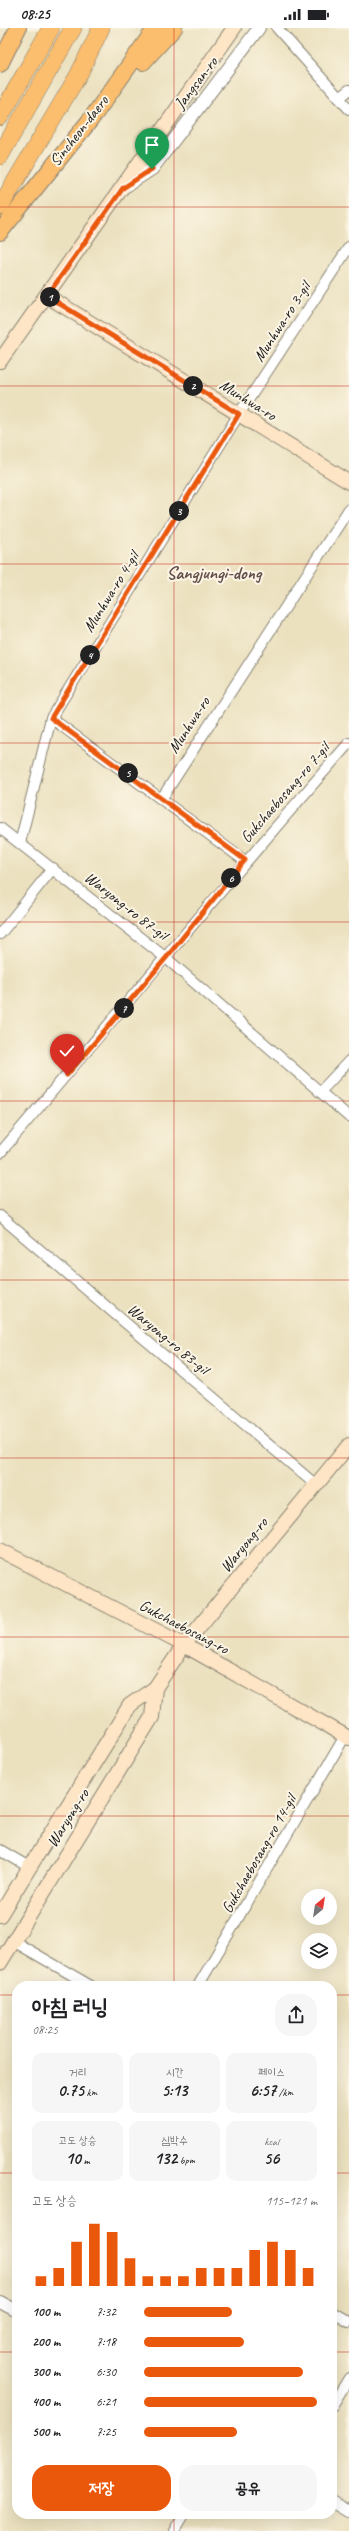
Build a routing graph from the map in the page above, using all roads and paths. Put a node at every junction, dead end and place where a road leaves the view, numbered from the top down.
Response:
1 (18, 28) edge
2 (51, 28) edge
3 (73, 28) edge
4 (101, 28) edge
5 (156, 28) edge
6 (174, 28) edge
7 (234, 28) edge
8 (259, 28) edge
9 (277, 28) edge
10 (0, 64) edge
11 (349, 90) edge
12 (339, 98) junction
13 (349, 109) edge
14 (0, 117) edge
15 (91, 119) junction
16 (0, 156) edge
17 (123, 188) junction
18 (0, 207) edge
19 (0, 232) edge
20 (349, 247) edge
21 (47, 296) junction
22 (0, 361) edge
23 (239, 414) junction
24 (349, 482) edge
25 (349, 509) edge
26 (51, 718) junction
27 (349, 743) edge
28 (162, 798) junction
29 (0, 828) edge
30 (20, 843) junction
31 (243, 863) junction
32 (53, 868) junction
33 (0, 934) edge
34 (166, 958) junction
35 (349, 1061) edge
36 (320, 1092) junction
37 (349, 1117) edge
38 (0, 1153) edge
39 (0, 1216) edge
40 (348, 1448) edge
41 (316, 1485) junction
42 (0, 1550) edge
43 (184, 1645) junction
44 (155, 1688) junction
45 (347, 1737) edge
46 (0, 1850) edge
47 (29, 1867) junction
48 (0, 1915) edge
49 (13, 1941) junction
50 (0, 1963) edge
51 (82, 1981) edge
52 (201, 1981) edge
53 (0, 2302) edge
54 (12, 2308) edge
55 (337, 2315) edge
56 (349, 2322) edge
57 (349, 2378) edge
58 (337, 2398) edge
59 (337, 2504) edge
60 (349, 2511) edge
61 (181, 2519) edge
62 (174, 2531) edge

1 - 10 highway
2 - 14 highway
3 - 16 highway
4 - 18 highway
5 - 15 highway, Sincheon-daero
6 - 15 highway
7 - 17 main road, Jangsan-ro
8 - 17 street, Jangsan-ro
9 - 12 street
11 - 12 street
12 - 13 street
15 - 19 highway, Sincheon-daero
17 - 21 main road, Jangsan-ro
20 - 23 street, Munhwa-ro 3-gil
21 - 22 main road, Jangsan-ro
21 - 23 main road, Munhwa-ro
23 - 24 main road, Munhwa-ro
23 - 26 street, Munhwa-ro 4-gil
25 - 28 street, Munhwa-ro
26 - 28 street, Gukchaebosang-ro 7-gil
26 - 30 street, Munhwa-ro 4-gil
27 - 31 street, Gukchaebosang-ro 7-gil
28 - 31 street, Gukchaebosang-ro 7-gil
29 - 30 street, Waryong-ro 87-gil
30 - 32 street, Waryong-ro 87-gil
31 - 34 street, Gukchaebosang-ro 7-gil
32 - 33 street
32 - 34 street, Waryong-ro 87-gil
34 - 36 street, Waryong-ro 87-gil
34 - 38 street, Gukchaebosang-ro 7-gil
35 - 36 street
36 - 37 street, Waryong-ro 87-gil
39 - 41 street, Waryong-ro 83-gil
40 - 41 main road, Waryong-ro
41 - 43 main road, Waryong-ro
42 - 43 main road, Gukchaebosang-ro
43 - 44 main road, Waryong-ro
43 - 45 main road, Gukchaebosang-ro
44 - 47 main road, Waryong-ro
44 - 49 main road, Waryong-ro
45 - 52 street, Gukchaebosang-ro 14-gil
46 - 47 street
47 - 48 main road, Waryong-ro
49 - 50 main road, Waryong-ro
49 - 51 street
53 - 54 street
55 - 56 street
57 - 58 street
59 - 60 street
61 - 62 street

